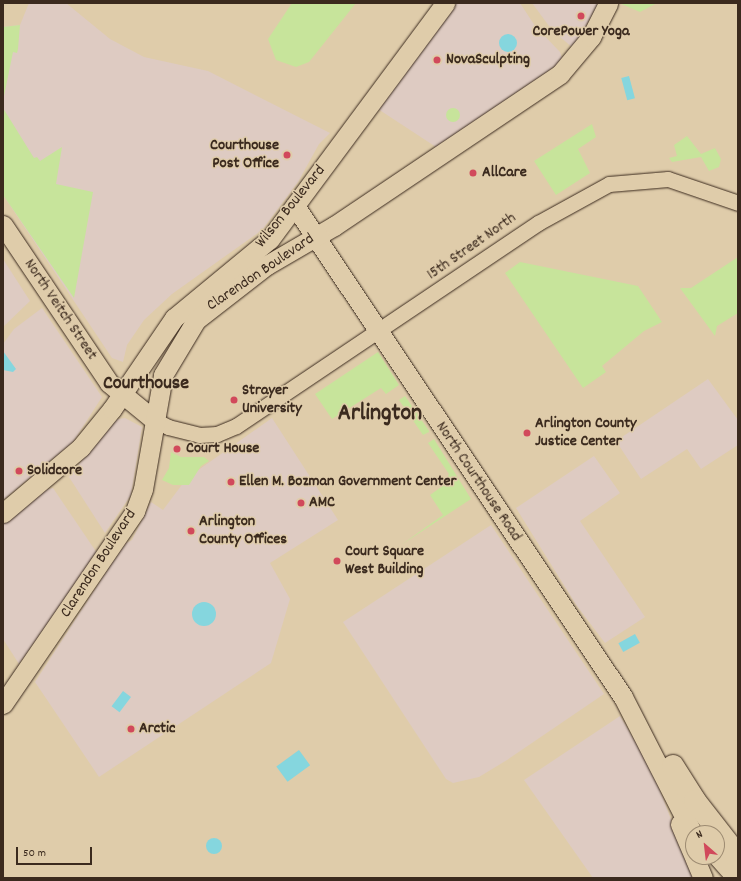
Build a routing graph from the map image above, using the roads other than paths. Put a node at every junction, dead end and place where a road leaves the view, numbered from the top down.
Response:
1 (445, 3) edge
2 (608, 3) edge
3 (738, 203) edge
4 (295, 206) junction
5 (3, 225) edge
6 (316, 235) junction
7 (378, 332) junction
8 (121, 395) junction
9 (153, 419) junction
10 (248, 419) joint
11 (3, 513) edge
12 (3, 704) edge
13 (666, 764) junction
14 (690, 825) edge
15 (698, 825) edge
16 (685, 827) edge
17 (738, 856) edge
18 (697, 865) edge
19 (713, 865) edge
20 (725, 865) edge
21 (703, 878) edge
22 (724, 878) edge
23 (737, 878) edge

1 - 4 main road, Wilson Boulevard
2 - 6 main road, Clarendon Boulevard
3 - 7 street, 15th Street North
4 - 6 main road, North Courthouse Road
4 - 8 main road, Wilson Boulevard
5 - 8 main road, North Veitch Street
6 - 7 main road, North Courthouse Road
6 - 9 main road, Clarendon Boulevard
7 - 10 street, 15th Street North
7 - 13 main road, North Courthouse Road
8 - 9 main road, North Veitch Street
8 - 11 main road, Wilson Boulevard
9 - 10 street, North Veitch Street
9 - 12 main road, Clarendon Boulevard
13 - 14 main road, North Courthouse Road
13 - 15 main road, North Courthouse Road
13 - 16 main road
13 - 17 highway
18 - 21 main road
19 - 22 main road
20 - 23 main road

